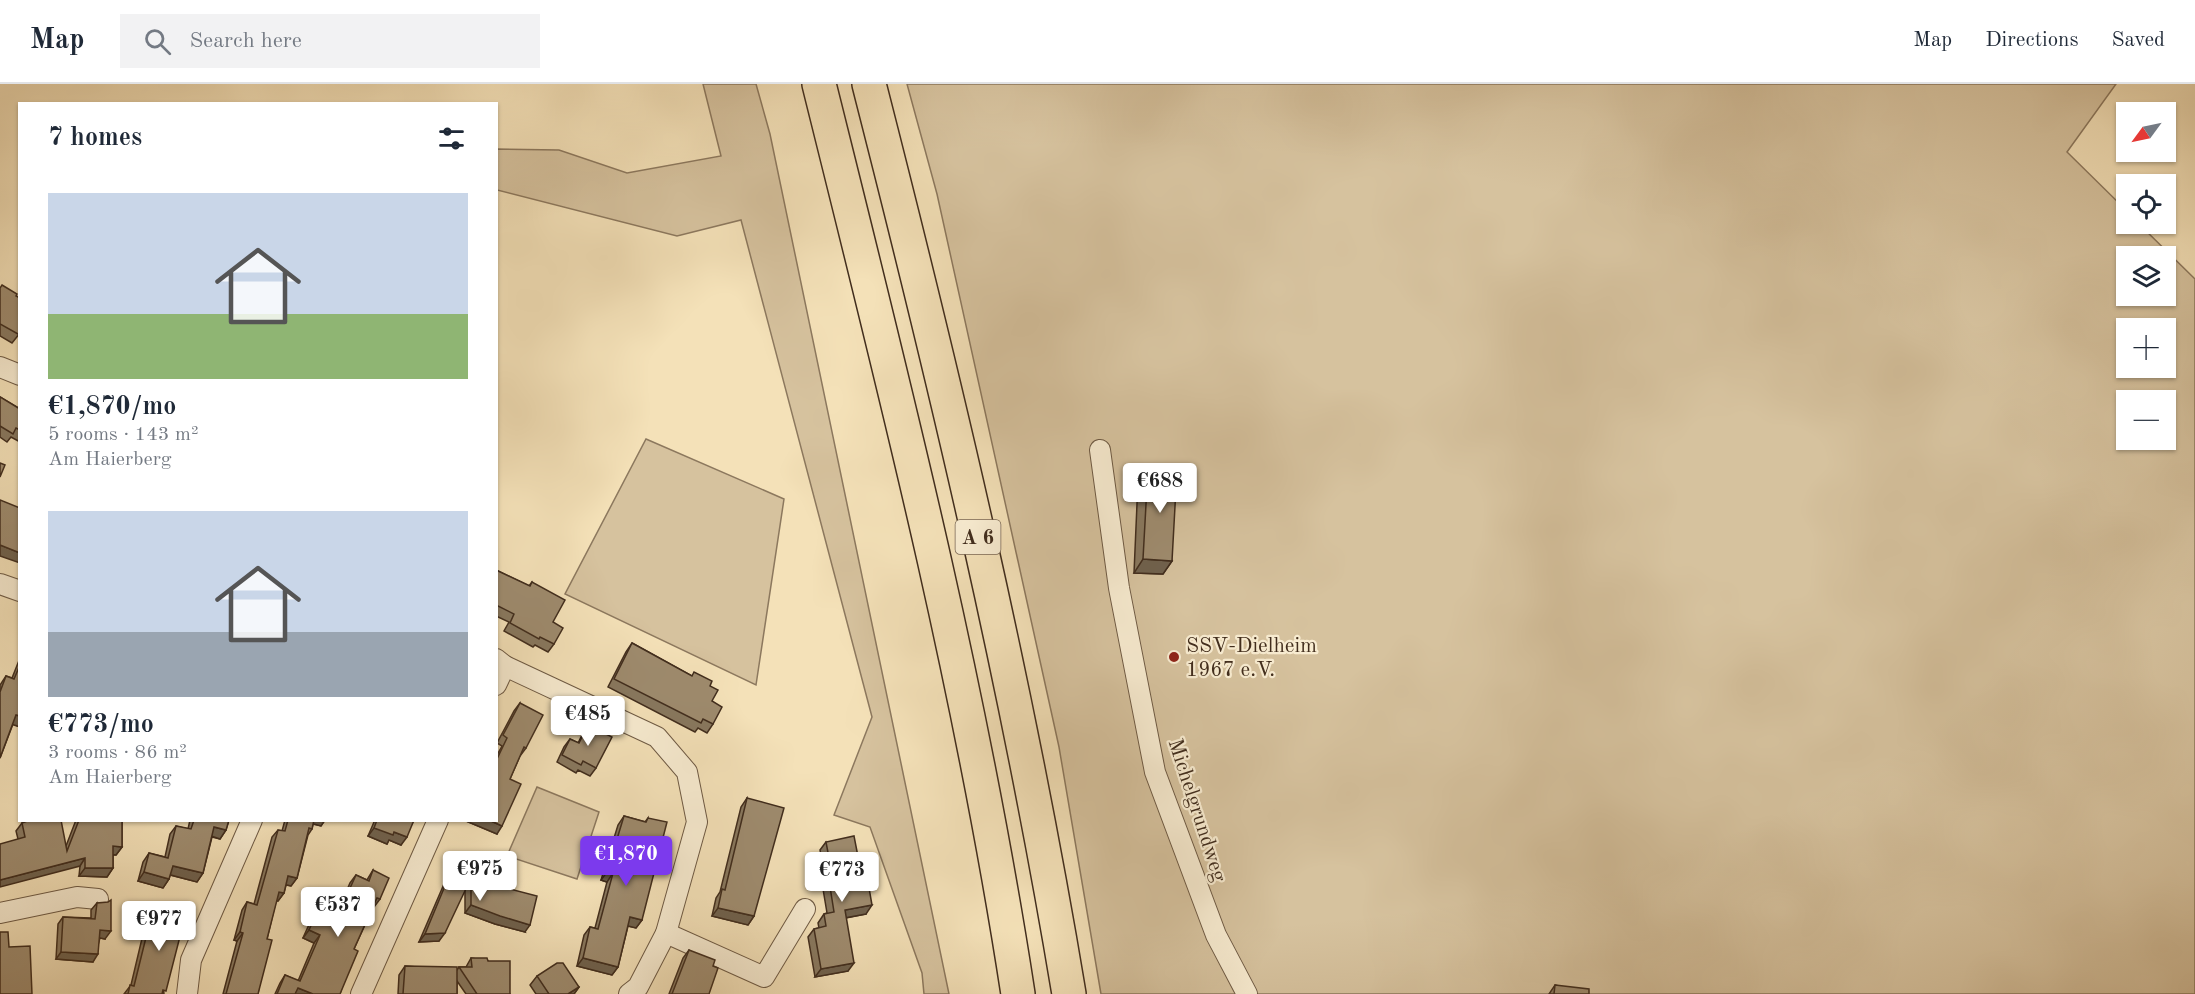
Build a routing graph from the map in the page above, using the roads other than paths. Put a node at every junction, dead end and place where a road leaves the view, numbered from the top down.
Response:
1 (819, 84) edge
2 (869, 84) edge
3 (0, 367) edge
4 (18, 374) edge
5 (1100, 450) dead end
6 (0, 584) edge
7 (18, 590) edge
8 (501, 663) edge
9 (251, 822) edge
10 (437, 822) edge
11 (98, 899) dead end
12 (805, 909) dead end
13 (0, 913) edge
14 (666, 933) junction
15 (187, 994) edge
16 (361, 994) edge
17 (629, 994) edge
18 (1018, 994) edge
19 (1069, 994) edge
20 (1247, 994) edge

1 - 18 highway, A 6
2 - 19 highway, A 6
3 - 4 street
5 - 20 street, Michelgrundweg
6 - 7 street
8 - 14 street
9 - 15 street
10 - 16 street
11 - 13 street
12 - 14 street
14 - 17 street

